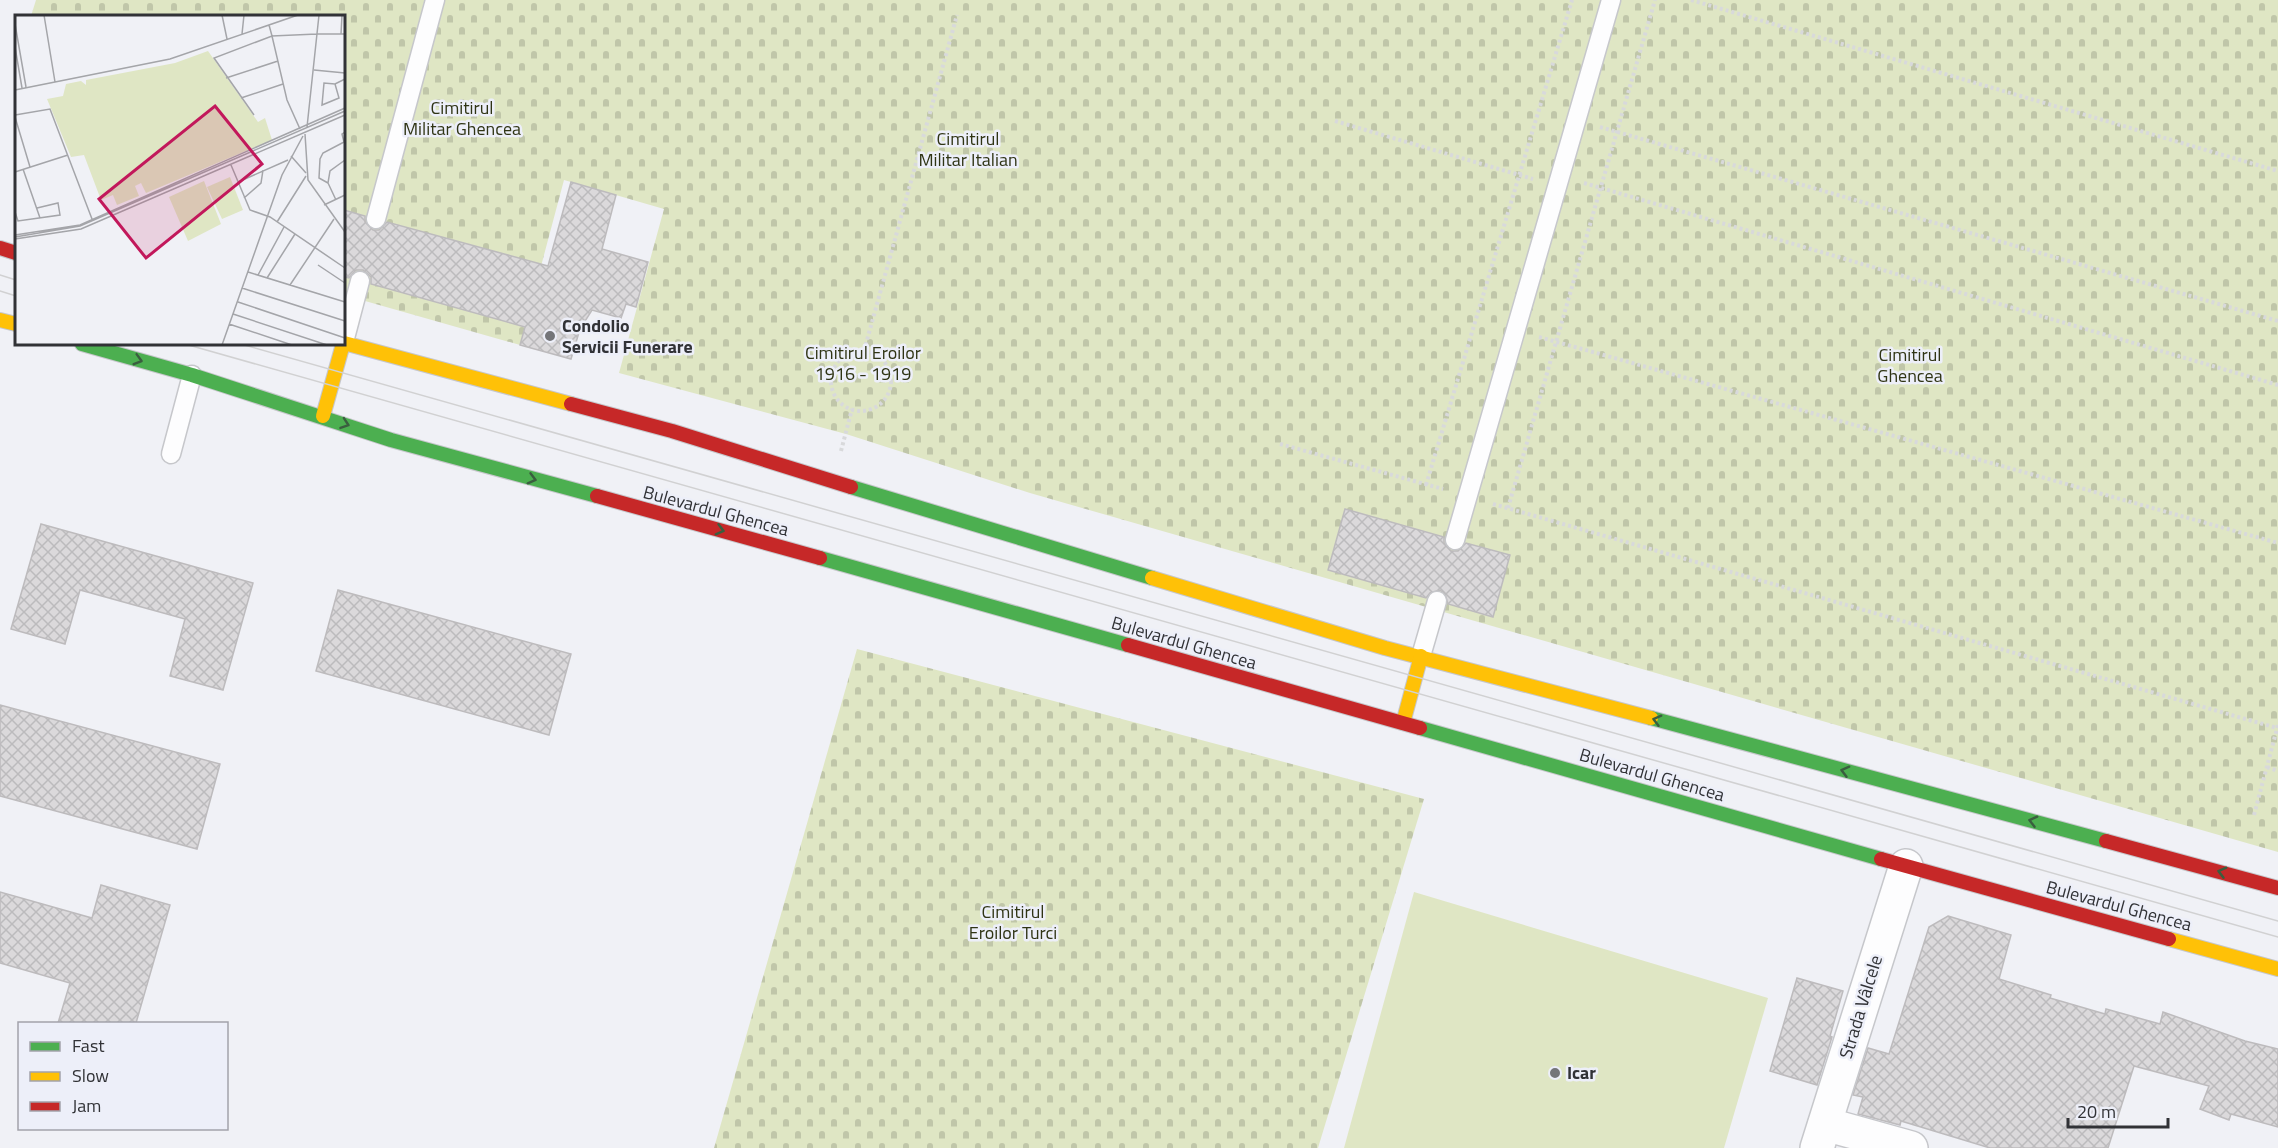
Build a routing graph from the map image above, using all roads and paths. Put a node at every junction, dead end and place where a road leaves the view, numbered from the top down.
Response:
1 (435, 0) edge
2 (1572, 0) edge
3 (1611, 0) edge
4 (1655, 0) edge
5 (1691, 0) edge
6 (957, 15) dead end
7 (1576, 120) junction
8 (1335, 122) dead end
9 (1616, 132) junction
10 (2278, 171) edge
11 (1519, 175) junction
12 (1559, 181) junction
13 (1600, 188) junction
14 (376, 219) dead end
15 (0, 248) edge
16 (15, 253) edge
17 (360, 281) dead end
18 (0, 320) edge
19 (2278, 321) edge
20 (15, 324) edge
21 (1515, 331) junction
22 (345, 336) edge
23 (1556, 342) junction
24 (345, 344) edge
25 (86, 345) edge
26 (342, 345) edge
27 (864, 351) junction
28 (192, 375) junction
29 (2278, 385) edge
30 (852, 409) junction
31 (323, 416) junction
32 (1280, 444) dead end
33 (171, 454) dead end
34 (840, 454) dead end
35 (1426, 485) junction
36 (1467, 496) junction
37 (1508, 508) junction
38 (1455, 540) dead end
39 (2278, 543) edge
40 (1437, 601) dead end
41 (1421, 656) junction
42 (1403, 723) junction
43 (2278, 727) edge
44 (2267, 767) junction
45 (2278, 771) edge
46 (2254, 815) dead end
47 (1906, 866) junction
48 (2278, 888) edge
49 (2278, 969) edge
50 (1821, 1136) edge
51 (1911, 1148) edge

1 - 14 lane
2 - 11 path
3 - 7 lane
4 - 9 path
5 - 10 path
6 - 27 path
7 - 9 path
7 - 12 lane
8 - 11 path
9 - 13 path
9 - 19 path
11 - 12 path
11 - 35 path
12 - 13 path
12 - 21 lane
13 - 23 path
13 - 29 path
15 - 16 main road
17 - 22 lane
18 - 20 main road
21 - 23 path
21 - 36 lane
23 - 37 path
23 - 39 path
24 - 41 main road
25 -> 28 main road, Bulevardul Ghencea
26 - 31 main road
27 - 30 path
27 - 30 path
28 - 31 main road, Bulevardul Ghencea
28 - 33 lane
30 - 34 path
31 -> 42 main road, Bulevardul Ghencea
32 - 35 path
35 - 36 path
36 - 37 path
36 - 38 lane
37 - 43 path
40 - 41 lane
41 - 42 main road
48 -> 41 main road
42 - 47 main road, Bulevardul Ghencea
43 - 44 path
44 - 45 path
44 - 46 path
47 - 49 main road, Bulevardul Ghencea
47 - 50 street, Strada Vâlcele
50 - 51 street

